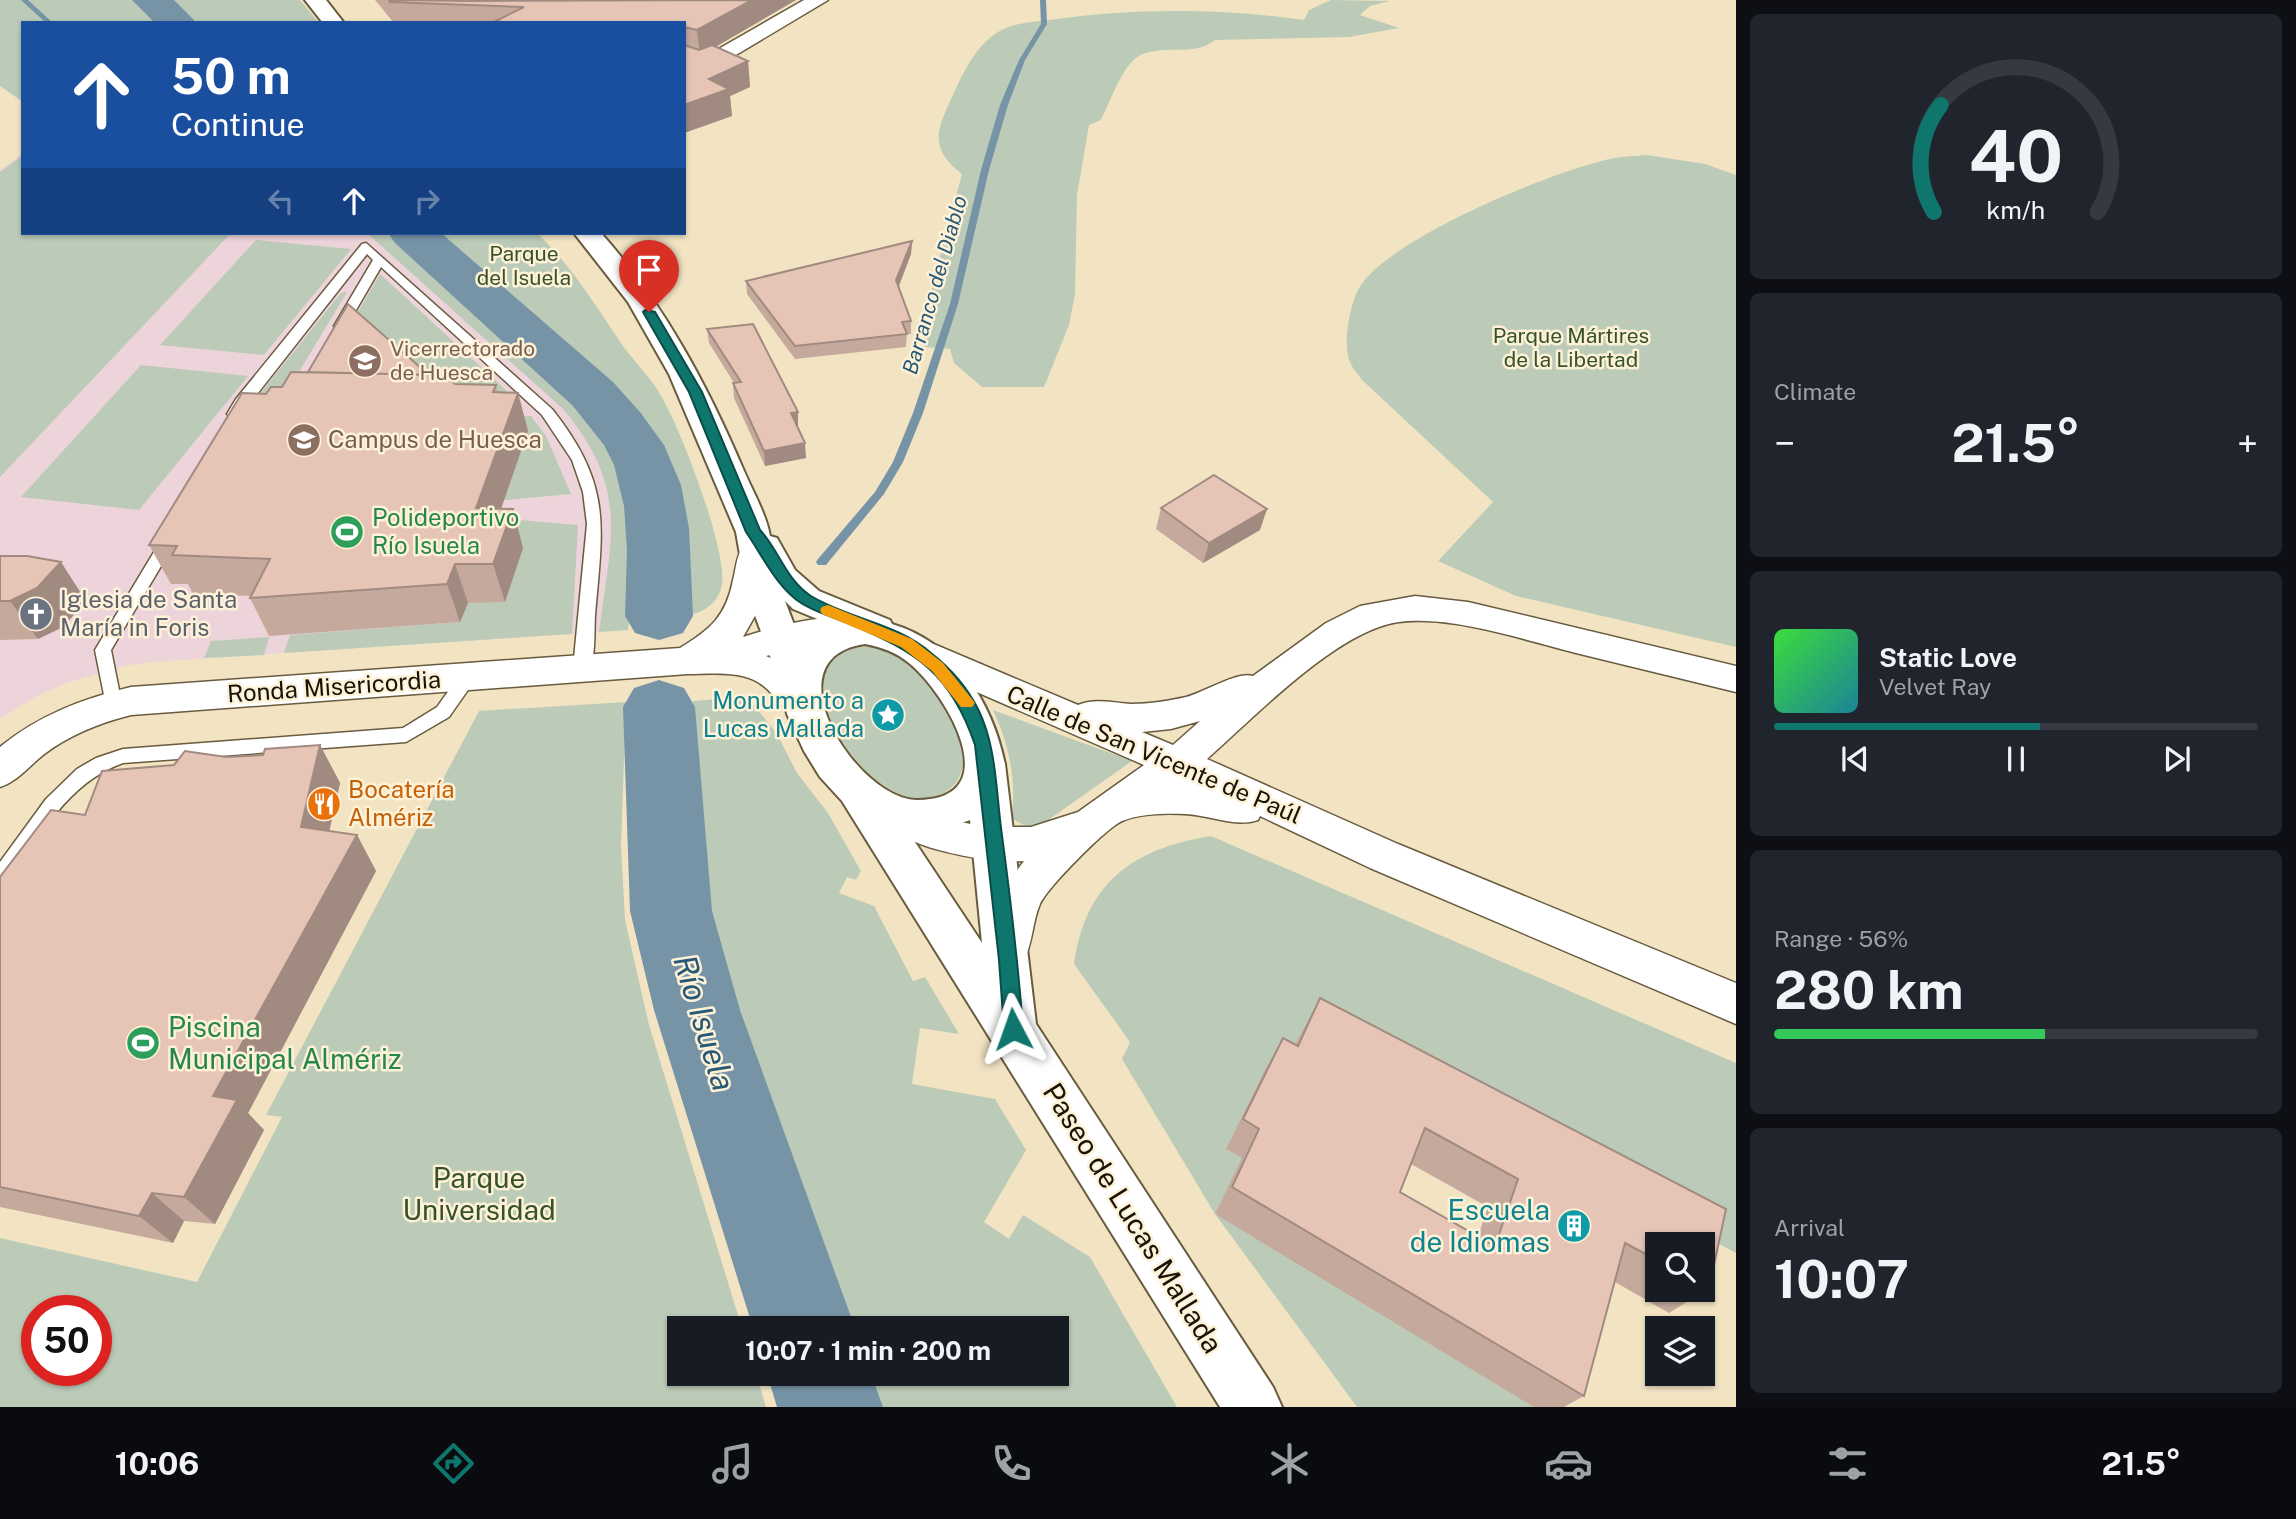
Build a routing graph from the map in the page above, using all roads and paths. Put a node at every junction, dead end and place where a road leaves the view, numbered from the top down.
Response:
1 (315, 0) edge
2 (818, 0) edge
3 (332, 21) edge
4 (686, 61) edge
5 (589, 235) edge
6 (379, 259) junction
7 (330, 343) edge
8 (516, 408) edge
9 (544, 409) junction
10 (228, 427) edge
11 (177, 526) edge
12 (754, 544) junction
13 (877, 632) junction
14 (783, 640) junction
15 (923, 654) junction
16 (688, 661) junction
17 (582, 669) junction
18 (1280, 673) junction
19 (468, 677) junction
20 (1736, 679) edge
21 (1014, 695) junction
22 (804, 701) junction
23 (113, 705) junction
24 (1178, 762) junction
25 (985, 764) junction
26 (0, 772) edge
27 (856, 788) junction
28 (1108, 810) junction
29 (894, 813) junction
30 (995, 845) junction
31 (1384, 856) junction
32 (0, 877) edge
33 (1008, 960) junction
34 (1736, 1004) edge
35 (1013, 1029) junction
36 (1253, 1407) edge

1 - 3 main road
2 - 4 street
5 - 12 main road
6 - 7 lane
6 - 9 lane
6 - 10 lane
8 - 9 lane
9 - 17 lane
11 - 23 lane
12 - 13 main road
12 - 14 main road
12 - 16 street, Ronda Misericordia
13 - 14 street, Ronda Misericordia
13 - 15 main road
13 - 22 main road
14 - 16 street, Ronda Misericordia
14 - 22 main road
15 - 21 street, Calle de San Vicente de Paúl
15 - 25 main road
16 - 17 street, Ronda Misericordia
16 - 22 street, Ronda Misericordia
17 - 19 street, Ronda Misericordia
18 - 20 street
18 - 21 street
18 - 24 street
19 - 23 street, Ronda Misericordia
19 - 32 lane
21 - 24 street, Calle de San Vicente de Paúl
22 - 27 main road
23 - 26 street, Ronda Misericordia
24 - 28 street
24 - 31 street, Calle de San Vicente de Paúl
25 - 29 main road
25 - 30 main road, Paseo de Lucas Mallada
27 - 29 main road
27 - 35 main road, Paseo de Lucas Mallada
28 - 30 street, Calle de San Vicente de Paúl
28 - 31 street, Calle de San Vicente de Paúl
28 - 33 street
29 - 30 street, Calle de San Vicente de Paúl
30 - 33 main road, Paseo de Lucas Mallada
31 - 34 street, Calle de San Vicente de Paúl
33 - 35 main road, Paseo de Lucas Mallada
35 - 36 main road, Paseo de Lucas Mallada

